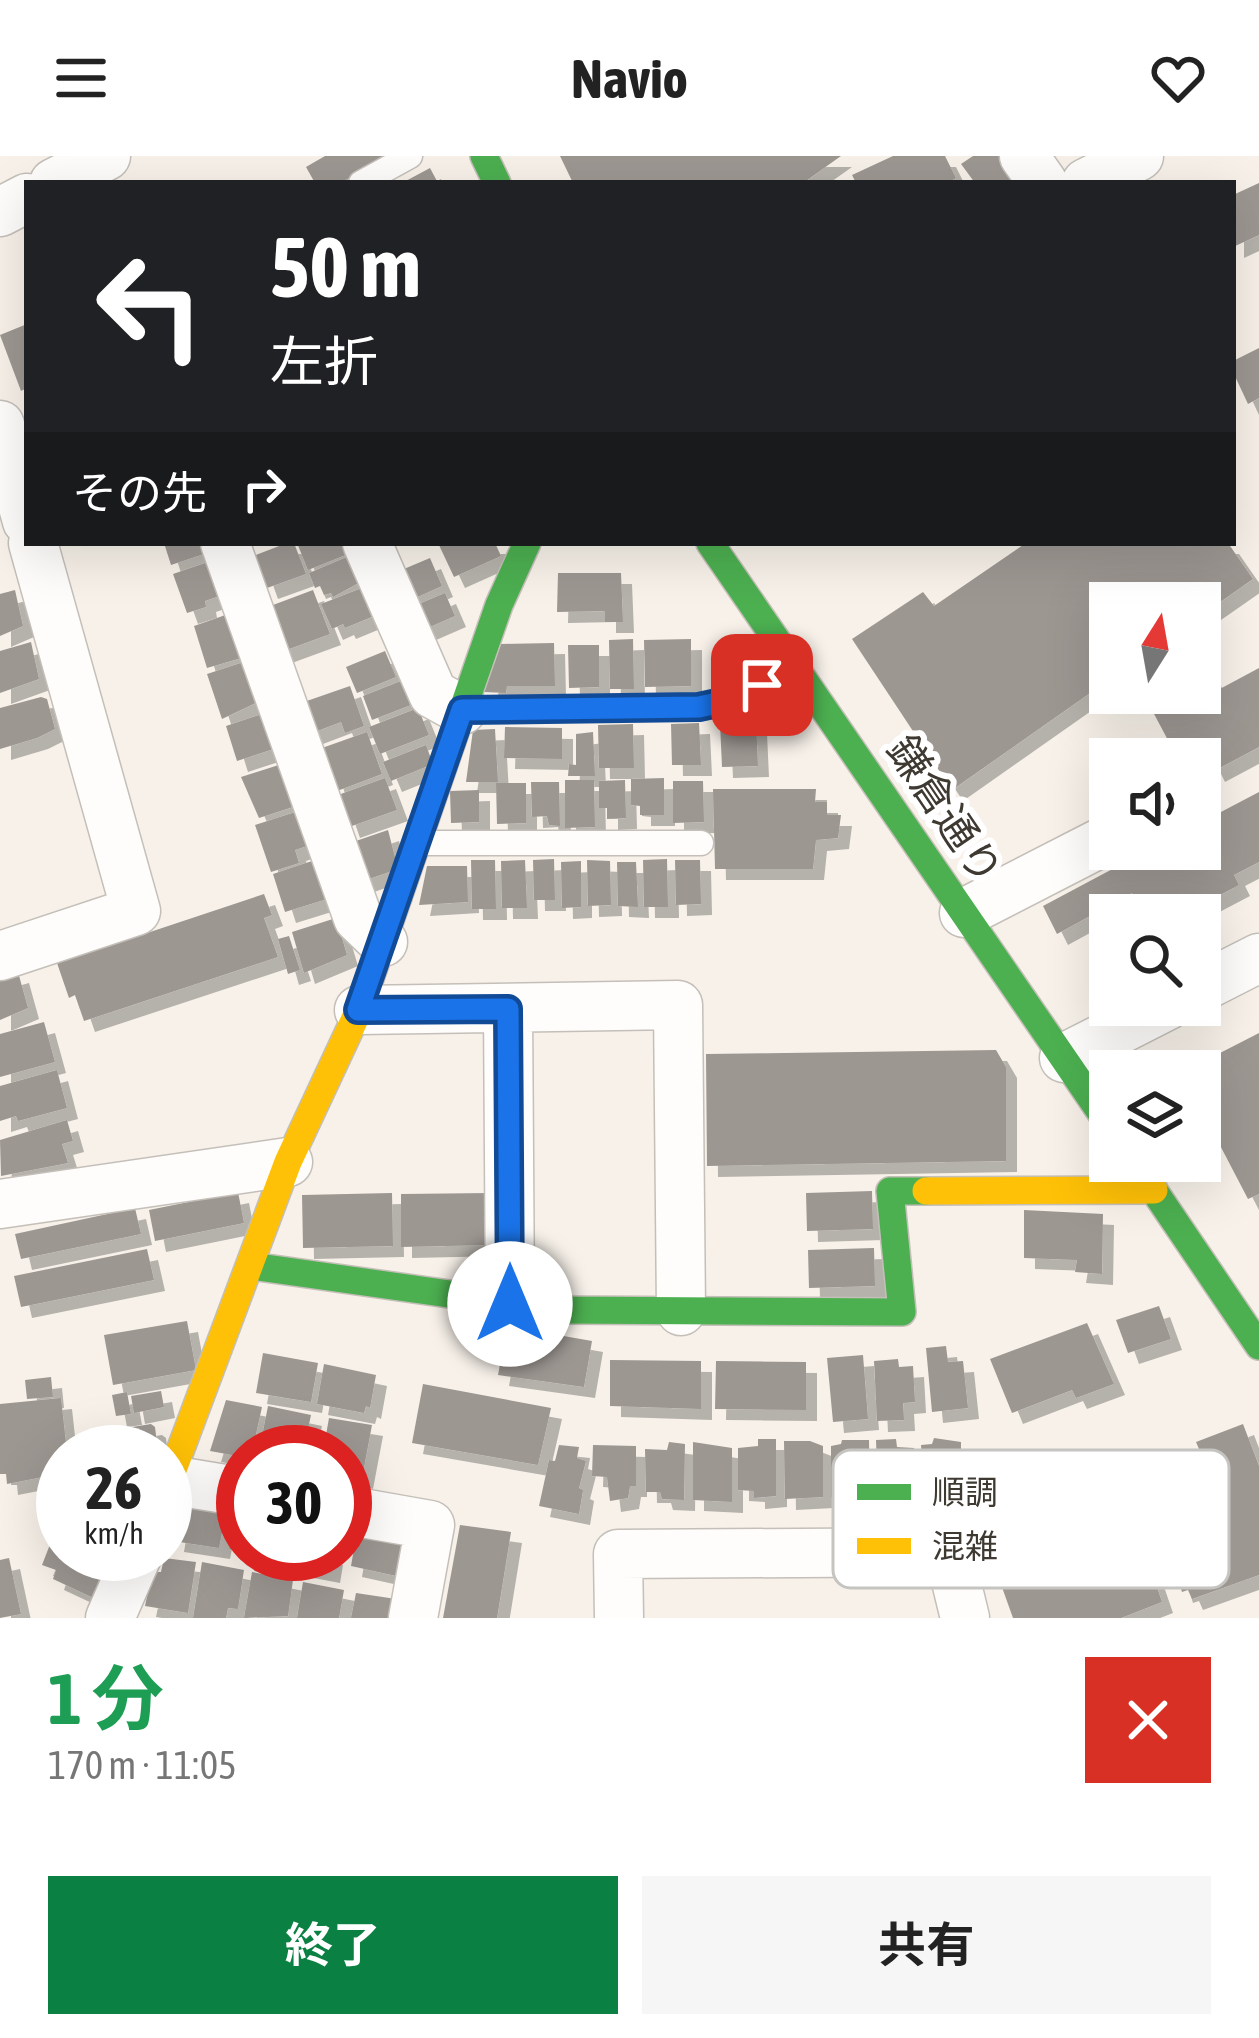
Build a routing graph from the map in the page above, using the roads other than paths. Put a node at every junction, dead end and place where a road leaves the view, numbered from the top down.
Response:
1 (410, 156) edge
2 (1139, 156) edge
3 (366, 180) edge
4 (1092, 180) edge
5 (0, 425) edge
6 (24, 510) edge
7 (34, 546) edge
8 (226, 546) edge
9 (368, 546) edge
10 (526, 546) edge
11 (712, 546) edge
12 (790, 661) junction
13 (462, 710) junction
14 (418, 843) junction
15 (701, 843) dead end
16 (1089, 849) edge
17 (964, 913) junction
18 (383, 943) junction
19 (0, 956) edge
20 (1259, 958) edge
21 (1221, 977) edge
22 (508, 1009) junction
23 (358, 1010) junction
24 (1127, 1026) edge
25 (1064, 1058) junction
26 (1089, 1095) edge
27 (288, 1162) junction
28 (1148, 1182) edge
29 (1154, 1190) junction
30 (0, 1204) edge
31 (252, 1267) junction
32 (510, 1304) junction
33 (681, 1311) junction
34 (1259, 1346) edge
35 (190, 1425) edge
36 (372, 1515) edge
37 (833, 1553) edge
38 (126, 1581) edge
39 (958, 1588) edge
40 (110, 1618) edge
41 (413, 1618) edge
42 (619, 1618) edge
43 (965, 1618) edge

1 - 3 lane
2 - 4 street
5 - 6 street
7 - 19 street
8 - 18 street
9 - 13 street
10 - 13 street
11 - 12 street, 鎌倉通り
12 - 13 lane
12 - 17 street, 鎌倉通り
13 - 14 street
14 - 15 lane
14 - 18 street
16 - 17 street
17 - 25 street, 鎌倉通り
18 - 23 street
20 - 21 street
22 - 23 street
22 - 32 street
22 - 33 street
23 - 27 street
24 - 25 street
25 - 26 street, 鎌倉通り
27 - 30 street
27 - 31 street
28 - 29 street
29 - 33 street
29 - 34 street
31 - 32 street
31 - 35 street
32 - 33 street
36 - 41 street
37 - 42 street
38 - 40 street
39 - 43 street

